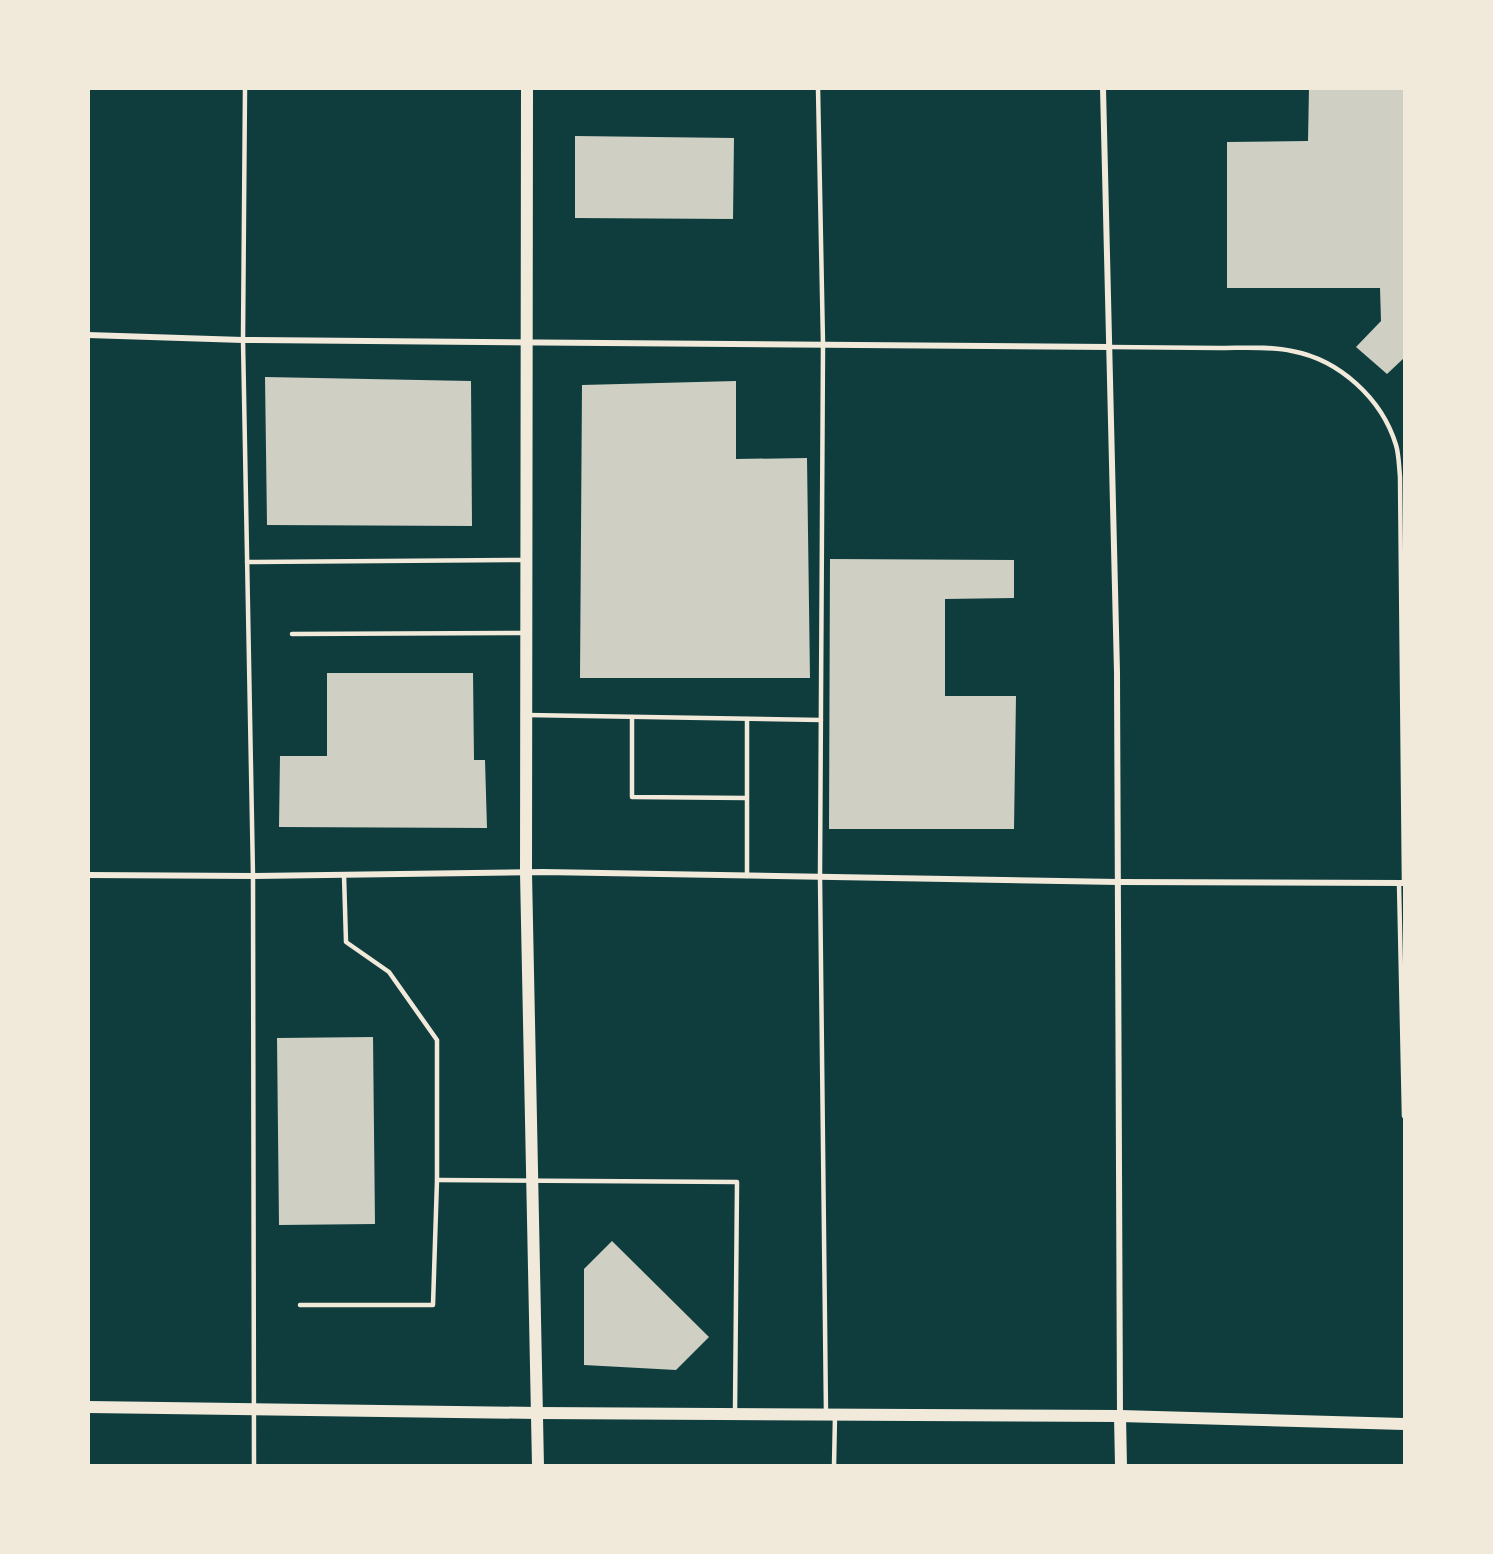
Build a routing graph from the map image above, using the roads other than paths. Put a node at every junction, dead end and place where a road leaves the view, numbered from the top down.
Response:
1 (245, 88) edge
2 (527, 88) edge
3 (818, 88) edge
4 (1103, 88) edge
5 (88, 335) edge
6 (243, 340) junction
7 (527, 342) junction
8 (823, 344) junction
9 (1109, 347) junction
10 (527, 560) junction
11 (247, 562) junction
12 (527, 633) junction
13 (292, 634) dead end
14 (527, 715) junction
15 (632, 718) junction
16 (747, 719) junction
17 (821, 720) junction
18 (746, 798) junction
19 (526, 873) junction
20 (88, 874) edge
21 (344, 875) junction
22 (253, 876) junction
23 (747, 876) junction
24 (820, 876) junction
25 (1119, 882) junction
26 (1403, 883) edge
27 (1404, 1116) edge
28 (437, 1180) junction
29 (534, 1181) junction
30 (300, 1305) dead end
31 (88, 1407) edge
32 (254, 1408) junction
33 (537, 1413) junction
34 (735, 1414) junction
35 (831, 1414) junction
36 (1120, 1416) junction
37 (1404, 1424) edge
38 (254, 1466) edge
39 (538, 1466) edge
40 (834, 1466) edge
41 (1121, 1466) edge

1 - 6 lane
2 - 7 main road
3 - 8 lane
4 - 9 street
5 - 6 street
6 - 7 street
6 - 11 lane
7 - 8 street
7 - 10 main road
8 - 9 street
8 - 17 lane
9 - 25 street
9 - 26 lane
10 - 11 lane
10 - 12 main road
11 - 22 lane
12 - 13 lane
12 - 14 main road
14 - 15 lane
14 - 19 main road
15 - 16 lane
15 - 18 lane
16 - 17 lane
16 - 18 lane
17 - 24 lane
18 - 23 lane
19 - 21 street
19 - 23 street
19 - 29 main road
20 - 22 street
21 - 22 street
21 - 28 lane
22 - 32 lane
23 - 24 street
24 - 25 street
24 - 35 lane
25 - 26 street
25 - 36 street
26 - 27 lane
28 - 29 lane
28 - 30 lane
29 - 33 main road
29 - 34 lane
31 - 32 main road
32 - 33 main road
32 - 38 lane
33 - 34 main road
33 - 39 main road
34 - 35 main road
35 - 36 main road
35 - 40 lane
36 - 37 main road
36 - 41 main road

